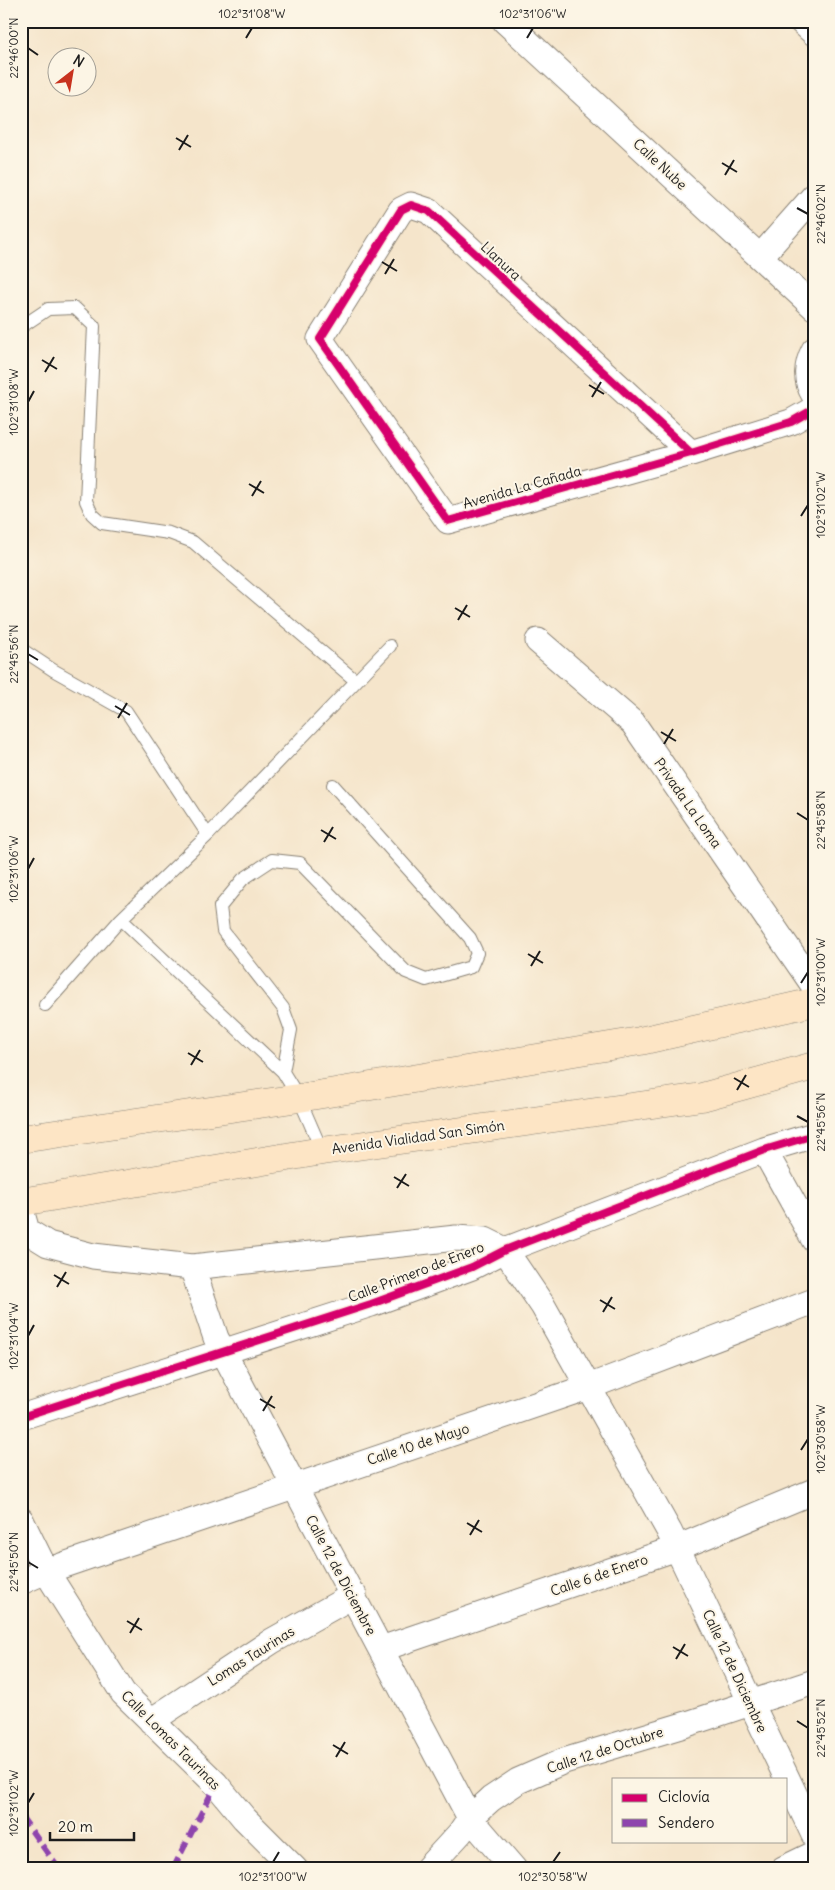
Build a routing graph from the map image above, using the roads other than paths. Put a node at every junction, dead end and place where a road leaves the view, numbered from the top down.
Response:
1 (505, 21) edge
2 (801, 21) edge
3 (814, 33) edge
4 (814, 196) edge
5 (761, 256) junction
6 (814, 307) edge
7 (21, 327) edge
8 (320, 339) joint
9 (814, 350) edge
10 (814, 395) edge
11 (814, 409) edge
12 (691, 453) junction
13 (538, 641) dead end
14 (390, 646) dead end
15 (21, 649) edge
16 (356, 682) junction
17 (333, 785) dead end
18 (208, 835) junction
19 (121, 919) junction
20 (814, 986) edge
21 (814, 1002) edge
22 (45, 1005) dead end
23 (814, 1066) edge
24 (283, 1072) junction
25 (299, 1098) junction
26 (814, 1135) edge
27 (21, 1138) edge
28 (764, 1150) junction
29 (322, 1151) junction
30 (21, 1202) edge
31 (21, 1210) edge
32 (814, 1240) edge
33 (505, 1250) junction
34 (192, 1267) junction
35 (814, 1302) edge
36 (223, 1352) junction
37 (588, 1387) junction
38 (21, 1417) edge
39 (293, 1486) junction
40 (814, 1491) edge
41 (21, 1520) edge
42 (677, 1548) junction
43 (46, 1571) junction
44 (21, 1582) edge
45 (354, 1595) junction
46 (380, 1649) junction
47 (814, 1682) edge
48 (750, 1704) junction
49 (151, 1720) junction
50 (786, 1778) edge
51 (788, 1782) edge
52 (470, 1818) junction
53 (814, 1835) edge
54 (814, 1854) edge
55 (295, 1869) edge
56 (427, 1869) edge
57 (514, 1869) edge
58 (783, 1869) edge

1 - 5 street, Calle Nube
2 - 3 street
4 - 5 street
5 - 6 street, Calle Nube
7 - 16 lane
8 - 12 street, Avenida La Cañada
8 - 12 street, Llanura
9 - 10 street
11 - 12 street, Avenida La Cañada
13 - 20 street, Privada La Loma
14 - 16 lane
15 - 18 lane
16 - 18 lane
17 - 24 lane
18 - 19 lane
19 - 22 lane
19 - 24 lane
21 - 25 main road
23 - 29 main road, Avenida Vialidad San Simón
24 - 25 lane
25 - 27 main road
25 - 29 lane
26 - 28 street, Calle Primero de Enero
28 - 32 street
28 - 33 street, Calle Primero de Enero
29 - 30 main road, Avenida Vialidad San Simón
31 - 34 street, Calle Primero de Enero
33 - 34 street, Calle Primero de Enero
33 - 36 street, Calle Primero de Enero
33 - 37 street, Calle 12 de Diciembre
34 - 36 street, Calle 12 de Diciembre
35 - 37 street, Calle 10 de Mayo
36 - 38 street, Calle Primero de Enero
36 - 39 street, Calle 12 de Diciembre
37 - 39 street, Calle 10 de Mayo
37 - 42 street, Calle 12 de Diciembre
39 - 43 street, Calle 10 de Mayo
39 - 45 street, Calle 12 de Diciembre
40 - 42 street, Calle 6 de Enero
41 - 43 street, Calle Lomas Taurinas
42 - 46 street, Calle 6 de Enero
42 - 48 street, Calle 12 de Diciembre
43 - 44 street, Calle 10 de Mayo
43 - 49 street, Calle Lomas Taurinas
45 - 46 street, Calle 12 de Diciembre
45 - 49 street, Lomas Taurinas
46 - 52 street, Calle 12 de Diciembre
47 - 48 street, Calle 12 de Octubre
48 - 50 street, Calle 12 de Diciembre
48 - 52 street, Calle 12 de Octubre
49 - 55 street, Calle Lomas Taurinas
51 - 53 street, Calle 12 de Diciembre
52 - 56 street, Calle 12 de Octubre
52 - 57 street, Calle 12 de Diciembre
54 - 58 street

